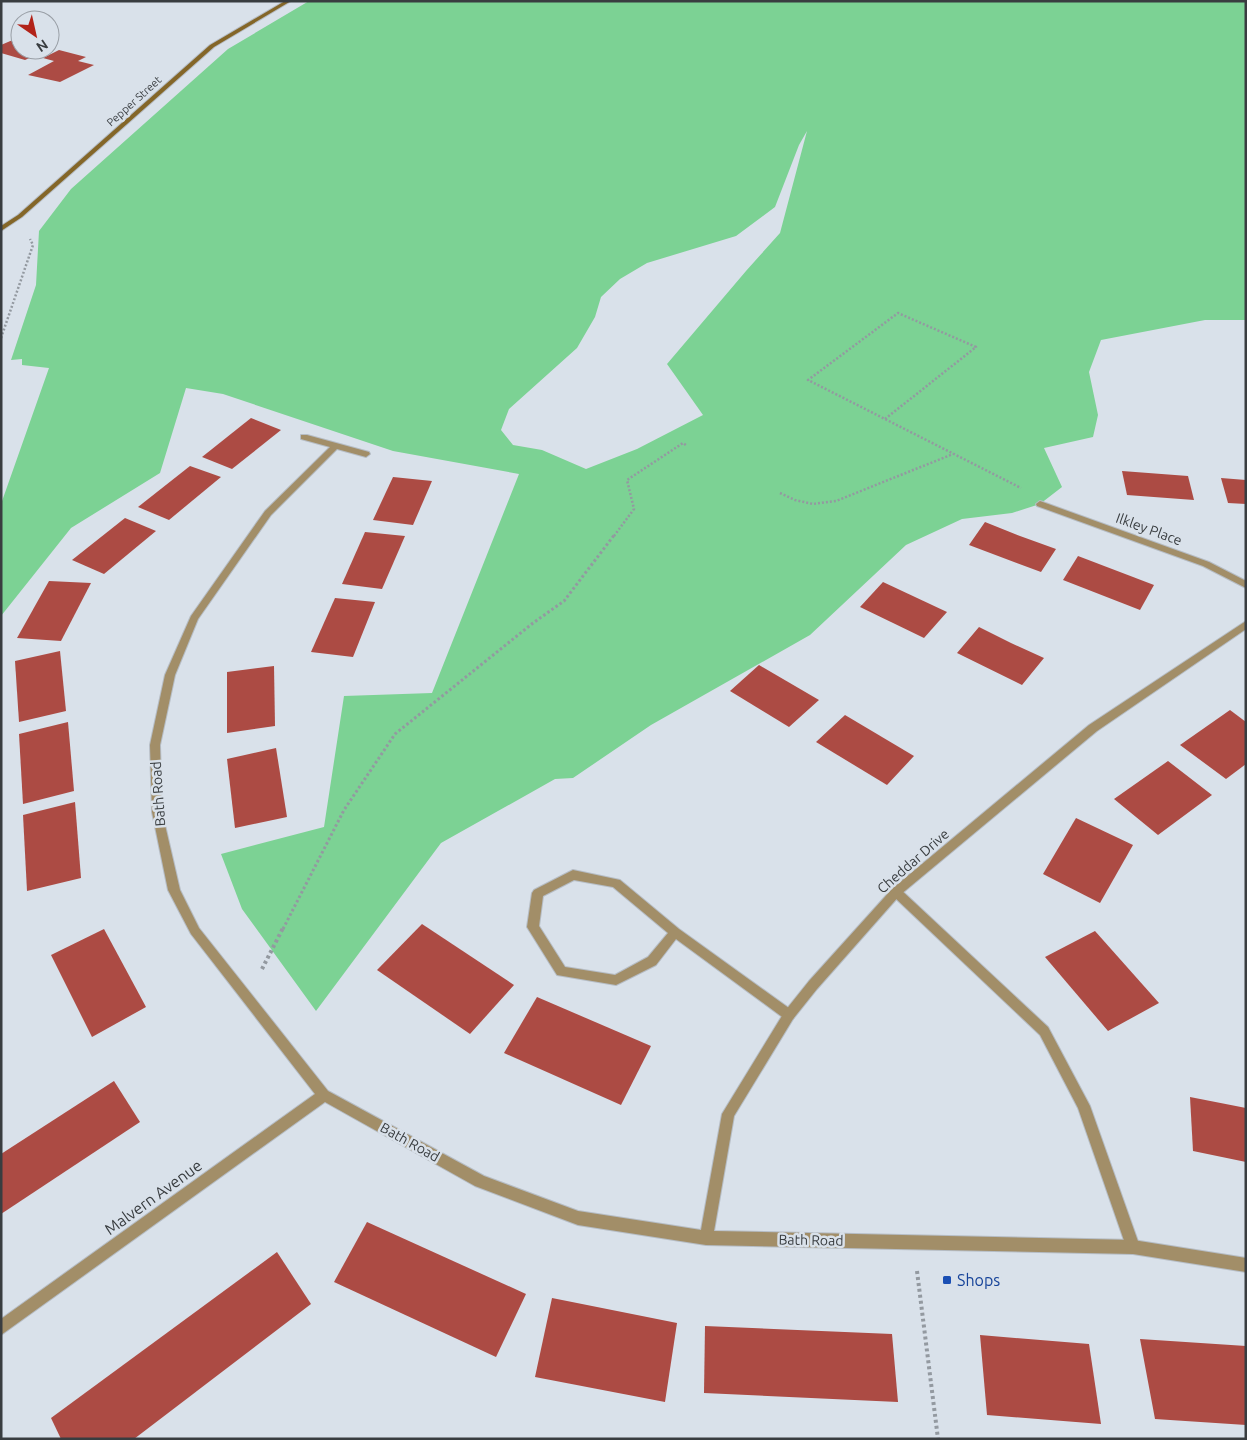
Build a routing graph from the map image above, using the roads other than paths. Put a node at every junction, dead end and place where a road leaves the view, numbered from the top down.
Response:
1 (289, 1) edge
2 (1, 230) edge
3 (304, 437) dead end
4 (335, 446) junction
5 (366, 454) dead end
6 (1040, 504) road end
7 (1246, 585) edge
8 (1246, 624) edge
9 (896, 892) junction
10 (676, 932) junction
11 (789, 1015) junction
12 (324, 1095) junction
13 (706, 1238) junction
14 (1133, 1247) junction
15 (1246, 1265) edge
16 (1, 1328) edge

1 - 2 main road, Pepper Street
3 - 4 street
4 - 5 street
4 - 12 street, Bath Road
6 - 7 street, Ilkley Place
8 - 9 street, Cheddar Drive
9 - 11 street, Cheddar Drive
9 - 14 street
10 - 10 street
10 - 11 street
11 - 13 street, Cheddar Drive
12 - 13 street, Bath Road
12 - 16 street, Malvern Avenue
13 - 14 street, Bath Road
14 - 15 street, Bath Road

